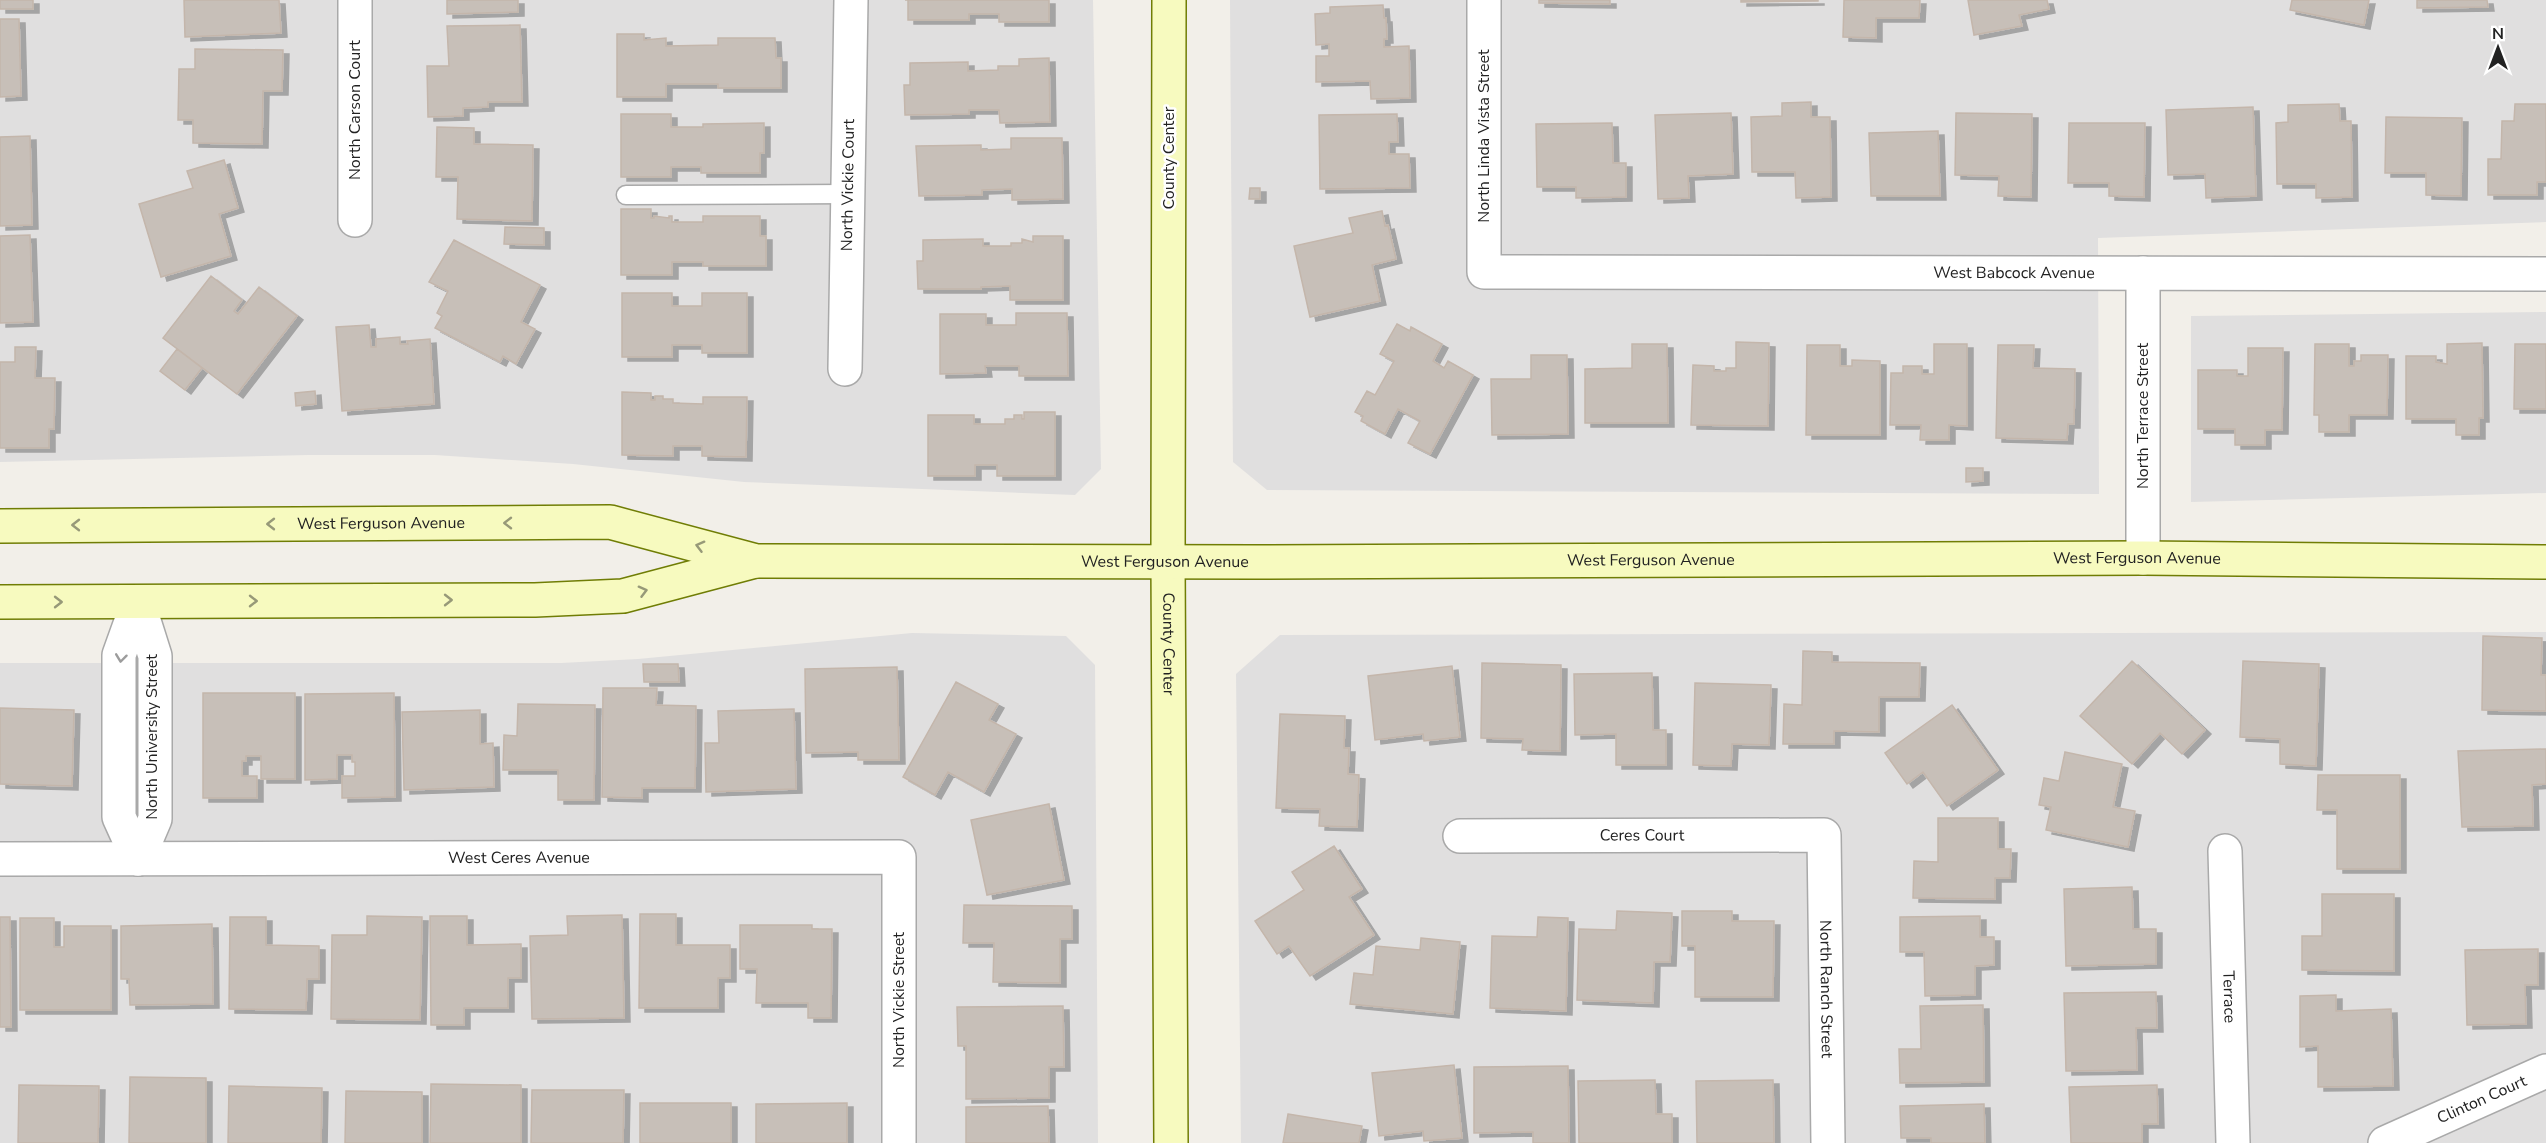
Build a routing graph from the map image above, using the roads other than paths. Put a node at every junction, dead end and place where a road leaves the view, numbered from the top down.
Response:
1 (355, 0) edge
2 (851, 0) edge
3 (1169, 0) edge
4 (1484, 0) edge
5 (848, 194) junction
6 (626, 195) dead end
7 (355, 220) dead end
8 (1484, 272) joint
9 (2143, 273) junction
10 (2546, 274) edge
11 (845, 369) dead end
12 (0, 526) edge
13 (2143, 558) junction
14 (756, 561) junction
15 (1168, 562) junction
16 (2546, 562) edge
17 (0, 602) edge
18 (138, 602) junction
19 (1824, 835) joint
20 (1460, 836) dead end
21 (2224, 851) dead end
22 (899, 856) joint
23 (0, 859) edge
24 (138, 859) junction
25 (2546, 1071) edge
26 (899, 1143) edge
27 (1171, 1143) edge
28 (1828, 1143) edge
29 (2233, 1143) edge
30 (2385, 1143) edge

1 - 7 street, North Carson Court
2 - 5 street, North Vickie Court
3 - 15 street, County Center
4 - 8 street, North Linda Vista Street
5 - 6 lane
5 - 11 street, North Vickie Court
8 - 9 street, West Babcock Avenue
9 - 10 street, West Babcock Avenue
9 - 13 street, North Terrace Street
14 -> 12 street, West Ferguson Avenue
13 - 15 street, West Ferguson Avenue
13 - 16 street, West Ferguson Avenue
14 - 15 street, West Ferguson Avenue
18 -> 14 street, West Ferguson Avenue
15 - 27 street, County Center
17 -> 18 street, West Ferguson Avenue
18 - 24 street, North University Street
19 - 20 street, Ceres Court
19 - 28 street, North Ranch Street
21 - 29 street, Terrace
22 - 24 street, West Ceres Avenue
22 - 26 street, North Vickie Street
23 - 24 street, West Ceres Avenue
25 - 30 street, Clinton Court

